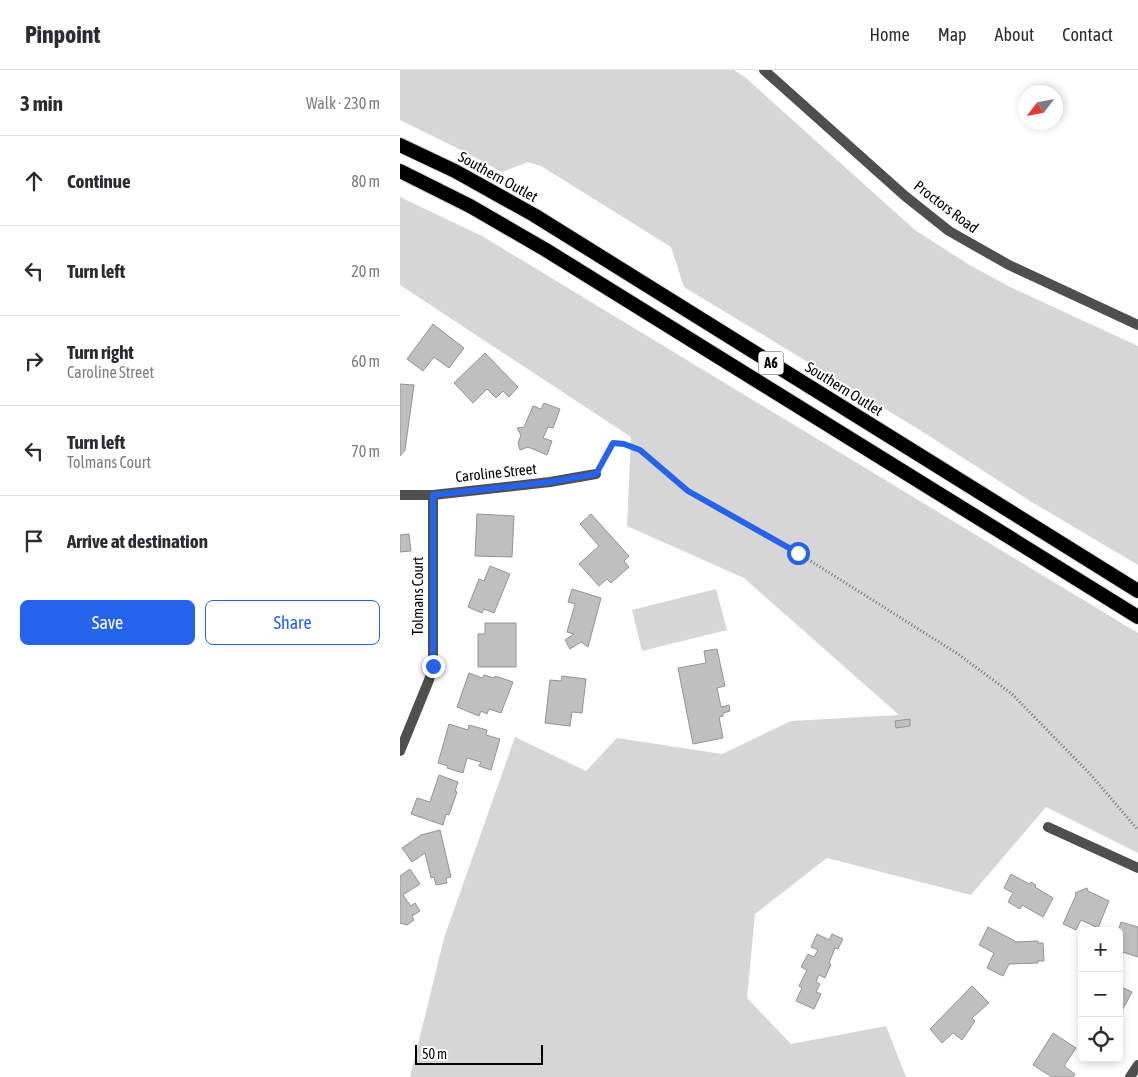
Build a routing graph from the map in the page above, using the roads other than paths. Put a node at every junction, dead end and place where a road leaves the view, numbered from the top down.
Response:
1 (764, 70) edge
2 (400, 144) edge
3 (400, 171) edge
4 (1138, 325) edge
5 (596, 474) road end
6 (400, 495) edge
7 (433, 495) junction
8 (1138, 591) edge
9 (1138, 618) edge
10 (400, 751) edge
11 (1048, 827) dead end
12 (1138, 868) edge
13 (1138, 1065) edge
14 (1130, 1077) edge

1 - 4 street, Proctors Road
2 - 8 highway, Southern Outlet / A6
3 - 9 highway, A6
5 - 7 street, Caroline Street
6 - 7 street, Caroline Street
7 - 10 street, Tolmans Court
11 - 12 street
13 - 14 street

